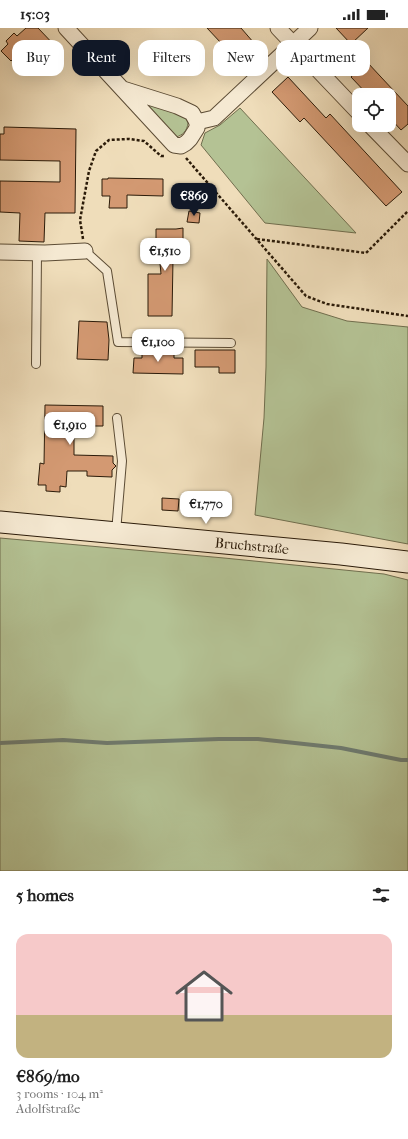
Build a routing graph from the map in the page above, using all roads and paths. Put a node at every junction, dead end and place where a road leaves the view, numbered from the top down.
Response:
1 (66, 28) edge
2 (278, 28) edge
3 (310, 28) edge
4 (290, 40) edge
5 (298, 40) edge
6 (276, 61) edge
7 (324, 76) edge
8 (123, 89) junction
9 (352, 106) edge
10 (197, 122) junction
11 (377, 132) edge
12 (181, 149) junction
13 (408, 164) edge
14 (408, 211) edge
15 (257, 239) junction
16 (85, 251) junction
17 (0, 252) edge
18 (37, 253) junction
19 (408, 316) edge
20 (231, 343) dead end
21 (36, 364) dead end
22 (117, 418) dead end
23 (0, 522) edge
24 (116, 533) junction
25 (408, 562) edge

1 - 8 street
2 - 4 street
3 - 5 street
6 - 10 street
7 - 9 street
8 - 10 street
8 - 12 street
10 - 12 street
11 - 13 street
12 - 15 path
12 - 16 path
14 - 15 path
15 - 19 path
16 - 18 street
16 - 20 lane
17 - 18 street
18 - 21 lane
22 - 24 lane
23 - 24 street, Bruchstraße
24 - 25 street, Bruchstraße

